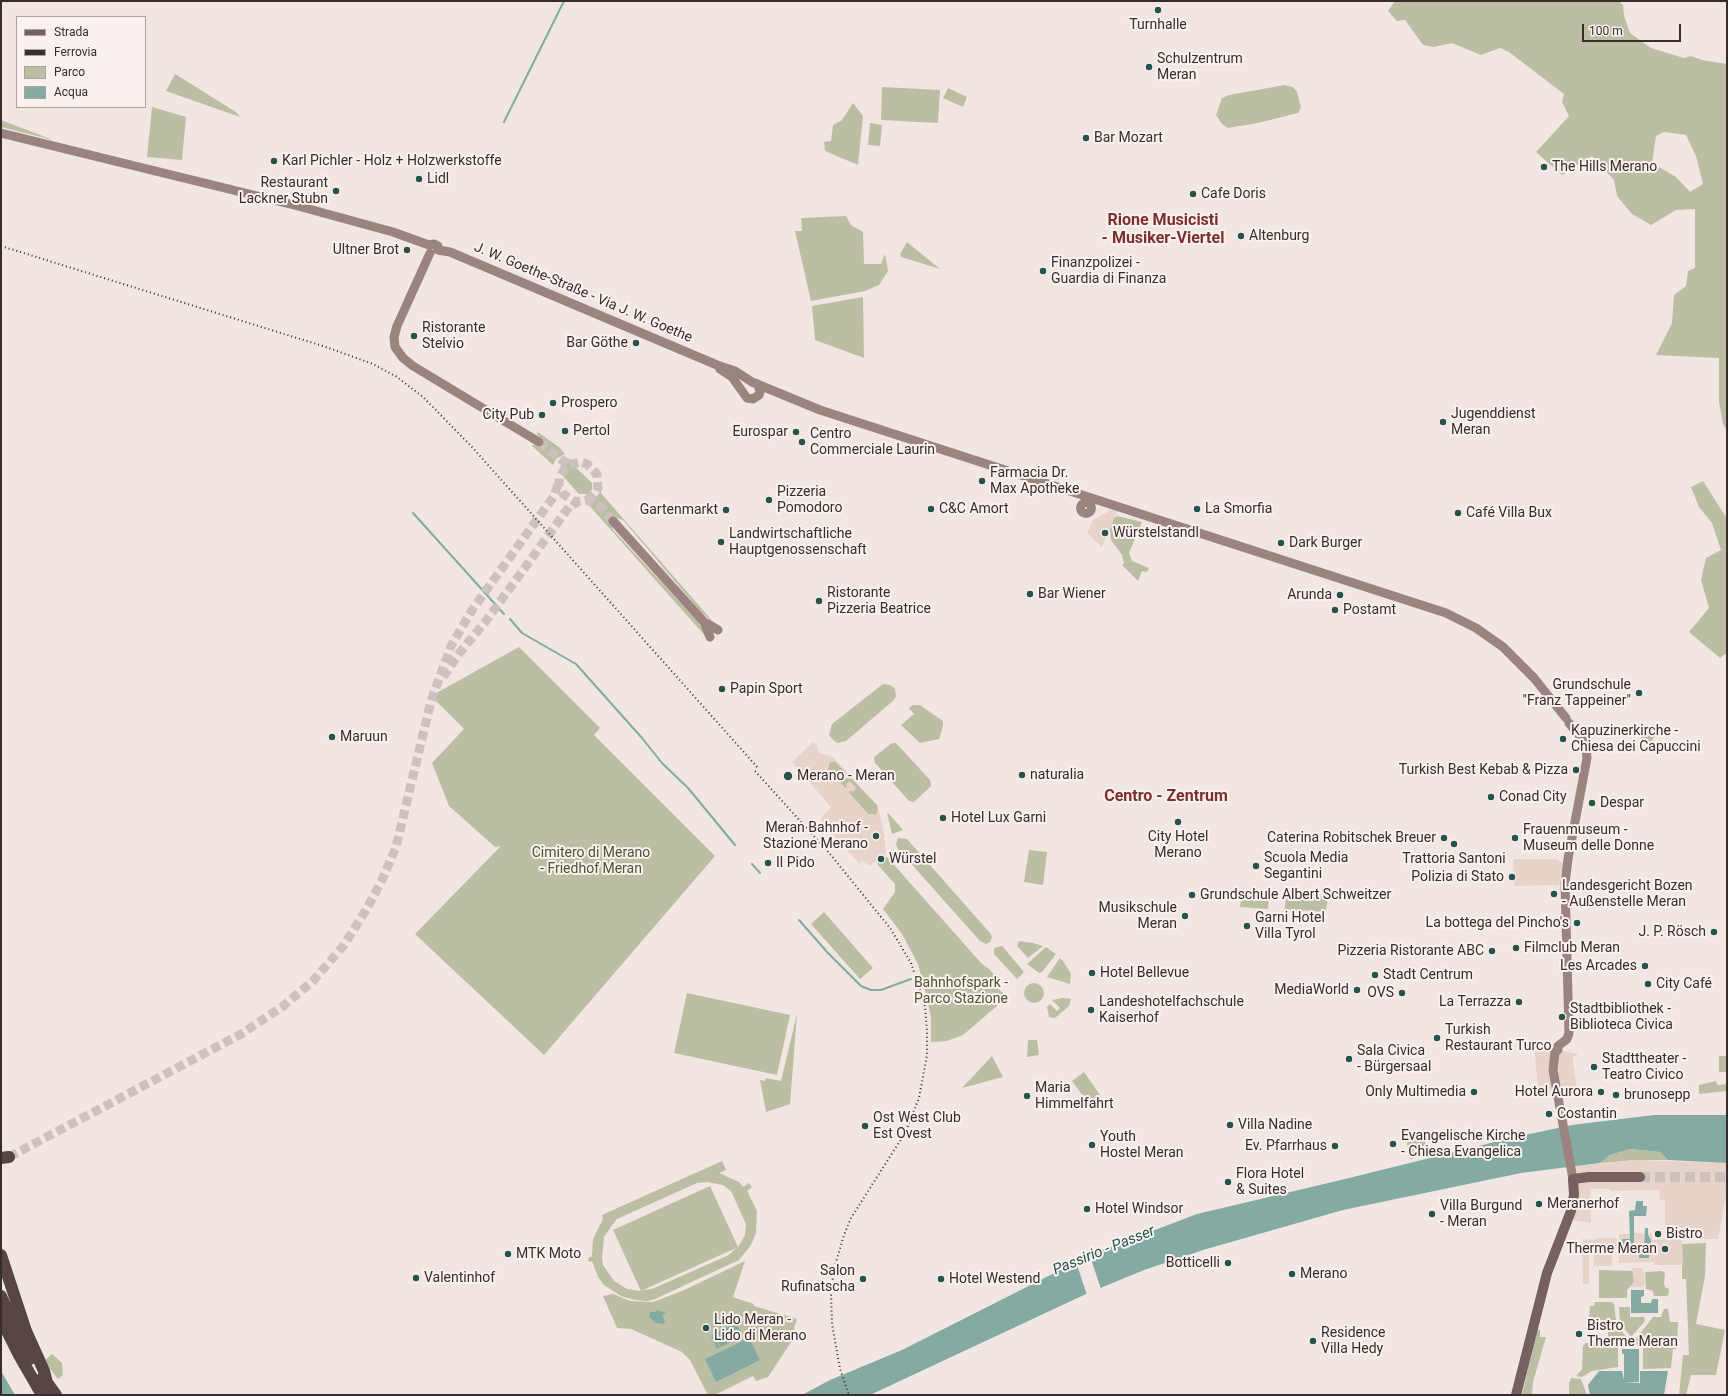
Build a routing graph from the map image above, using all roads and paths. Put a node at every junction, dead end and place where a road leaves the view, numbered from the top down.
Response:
1 (1, 133) edge
2 (432, 250) junction
3 (717, 366) junction
4 (760, 387) junction
5 (743, 392) junction
6 (539, 442) tunnel mouth
7 (613, 521) tunnel mouth
8 (704, 622) junction
9 (718, 630) dead end
10 (710, 637) dead end
11 (1640, 1177) tunnel mouth
12 (1573, 1179) junction
13 (1, 1255) edge
14 (1, 1296) edge
15 (1, 1319) edge
16 (1, 1338) edge
17 (47, 1383) junction
18 (42, 1395) edge
19 (56, 1395) edge
20 (1516, 1395) edge

1 - 2 main road, J. W. Goethe-Straße - Via J. W. Goethe
2 - 3 main road, J. W. Goethe-Straße - Via J. W. Goethe
2 - 6 main road
3 - 4 main road, J. W. Goethe-Straße - Via J. W. Goethe
3 - 5 main road, J. W. Goethe-Straße - Via J. W. Goethe
4 - 5 main road
4 - 5 main road
4 - 12 main road, J. W. Goethe-Straße - Via J. W. Goethe
7 - 8 main road
8 - 9 main road
8 - 10 main road
11 - 12 main road
12 - 20 main road
13 - 17 highway
14 - 17 highway
15 - 18 highway
16 - 18 highway
17 - 19 highway

